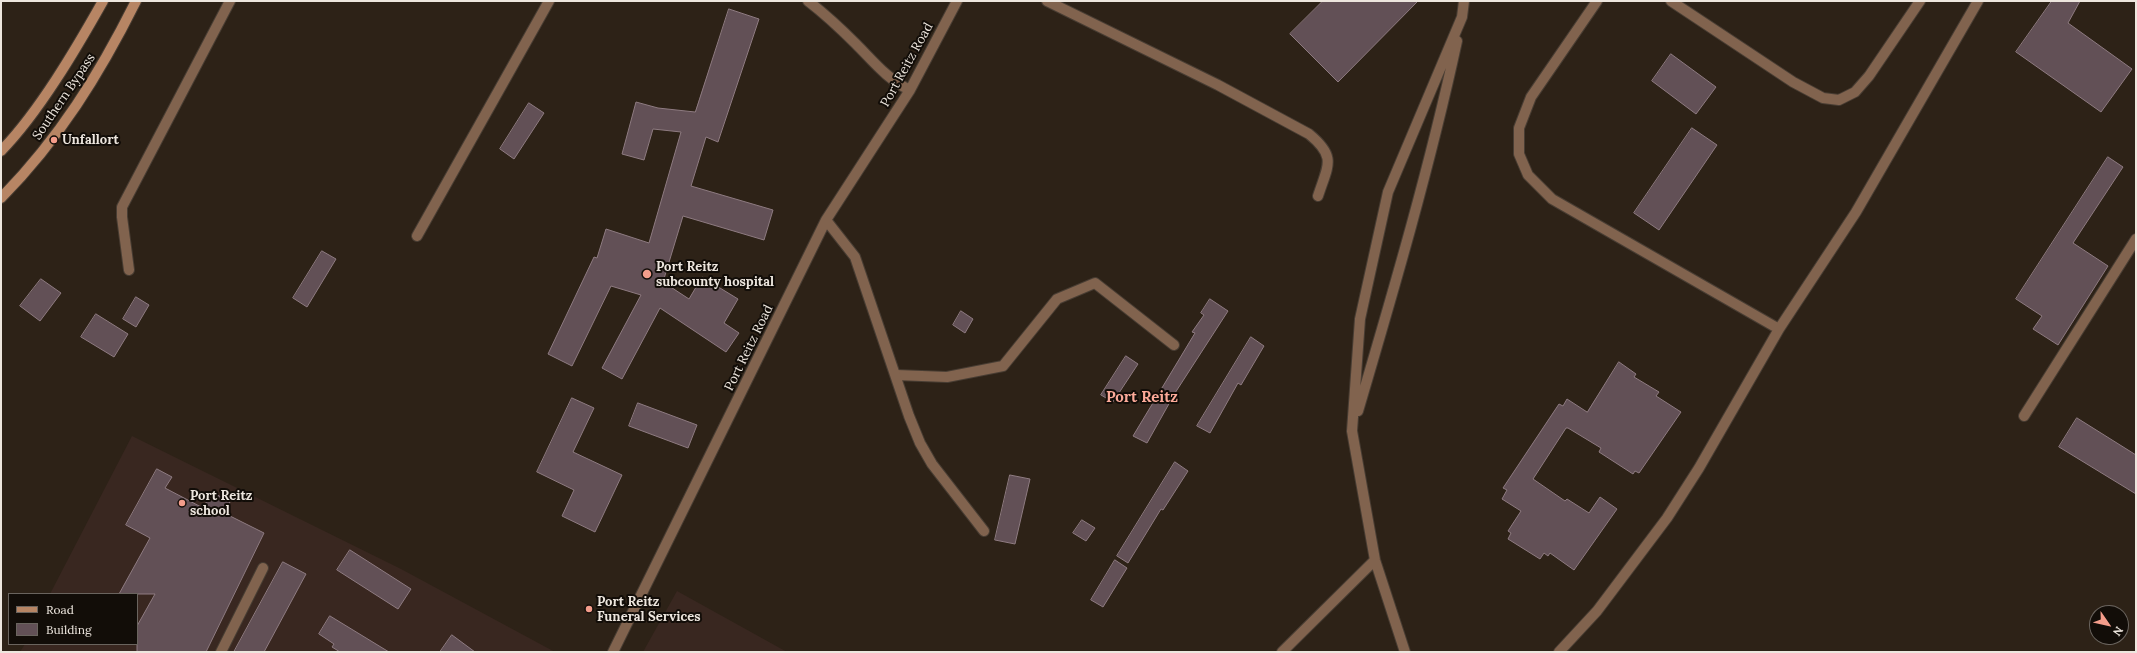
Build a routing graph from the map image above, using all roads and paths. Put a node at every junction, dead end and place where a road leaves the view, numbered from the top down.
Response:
1 (103, 1) edge
2 (136, 1) edge
3 (230, 1) edge
4 (549, 1) edge
5 (808, 1) edge
6 (957, 1) edge
7 (1047, 1) edge
8 (1464, 1) edge
9 (1597, 1) edge
10 (1671, 1) edge
11 (1920, 1) edge
12 (1978, 1) edge
13 (1462, 17) junction
14 (910, 90) junction
15 (1, 151) edge
16 (1318, 196) dead end
17 (1, 198) edge
18 (826, 220) junction
19 (417, 236) dead end
20 (2136, 239) edge
21 (129, 270) dead end
22 (1779, 329) junction
23 (1174, 345) dead end
24 (896, 375) junction
25 (2024, 416) dead end
26 (1352, 431) junction
27 (984, 531) dead end
28 (1375, 560) junction
29 (263, 568) dead end
30 (221, 652) edge
31 (613, 652) edge
32 (1282, 652) edge
33 (1405, 652) edge
34 (1559, 652) edge

1 - 15 main road, Southern Bypass
2 - 17 main road, Southern Bypass
3 - 21 street
4 - 19 street
5 - 14 street
6 - 14 street, Port Reitz Road
7 - 16 street
8 - 13 street
9 - 22 street
10 - 11 street
12 - 22 street
13 - 26 street
13 - 26 street
14 - 18 street, Port Reitz Road
18 - 24 street
18 - 31 street, Port Reitz Road
20 - 25 street
22 - 34 street
23 - 24 street
24 - 27 street
26 - 28 street
28 - 32 street
28 - 33 street
29 - 30 street

